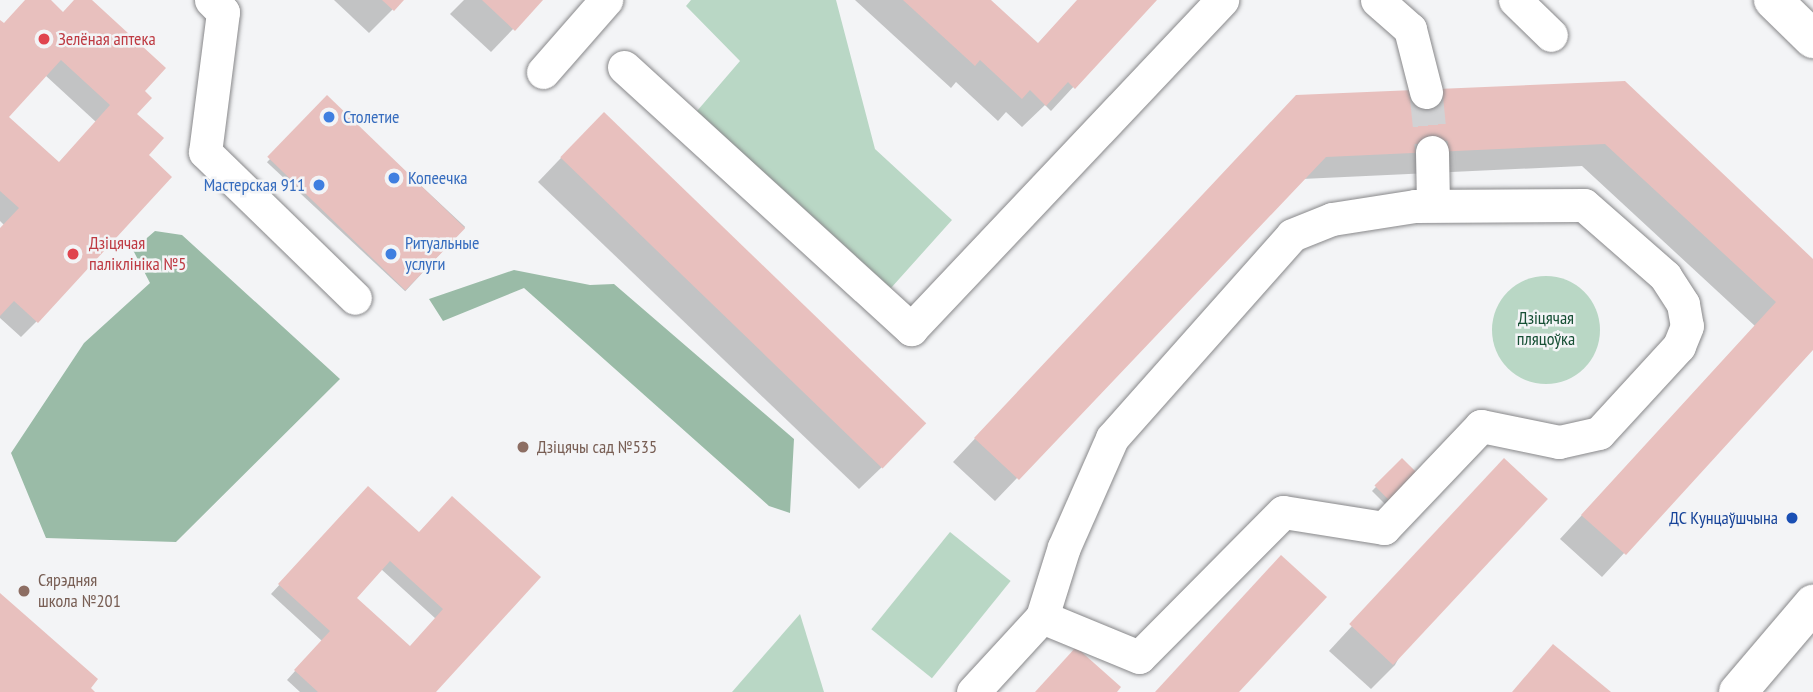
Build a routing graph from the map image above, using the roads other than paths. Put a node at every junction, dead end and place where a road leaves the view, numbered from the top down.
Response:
1 (211, 0) edge
2 (606, 0) edge
3 (1222, 0) edge
4 (1377, 0) edge
5 (1515, 0) edge
6 (1773, 0) edge
7 (1551, 35) dead end
8 (1813, 38) edge
9 (624, 67) dead end
10 (543, 72) dead end
11 (1426, 92) tunnel mouth
12 (1432, 152) tunnel mouth
13 (1433, 205) junction
14 (355, 298) dead end
15 (1813, 604) edge
16 (1042, 617) junction
17 (973, 692) edge
18 (1738, 692) edge

1 - 14 lane
2 - 10 lane
3 - 9 lane
4 - 11 lane
5 - 7 lane
6 - 8 main road
12 - 13 lane
13 - 16 lane
13 - 16 lane
15 - 18 main road
16 - 17 lane

